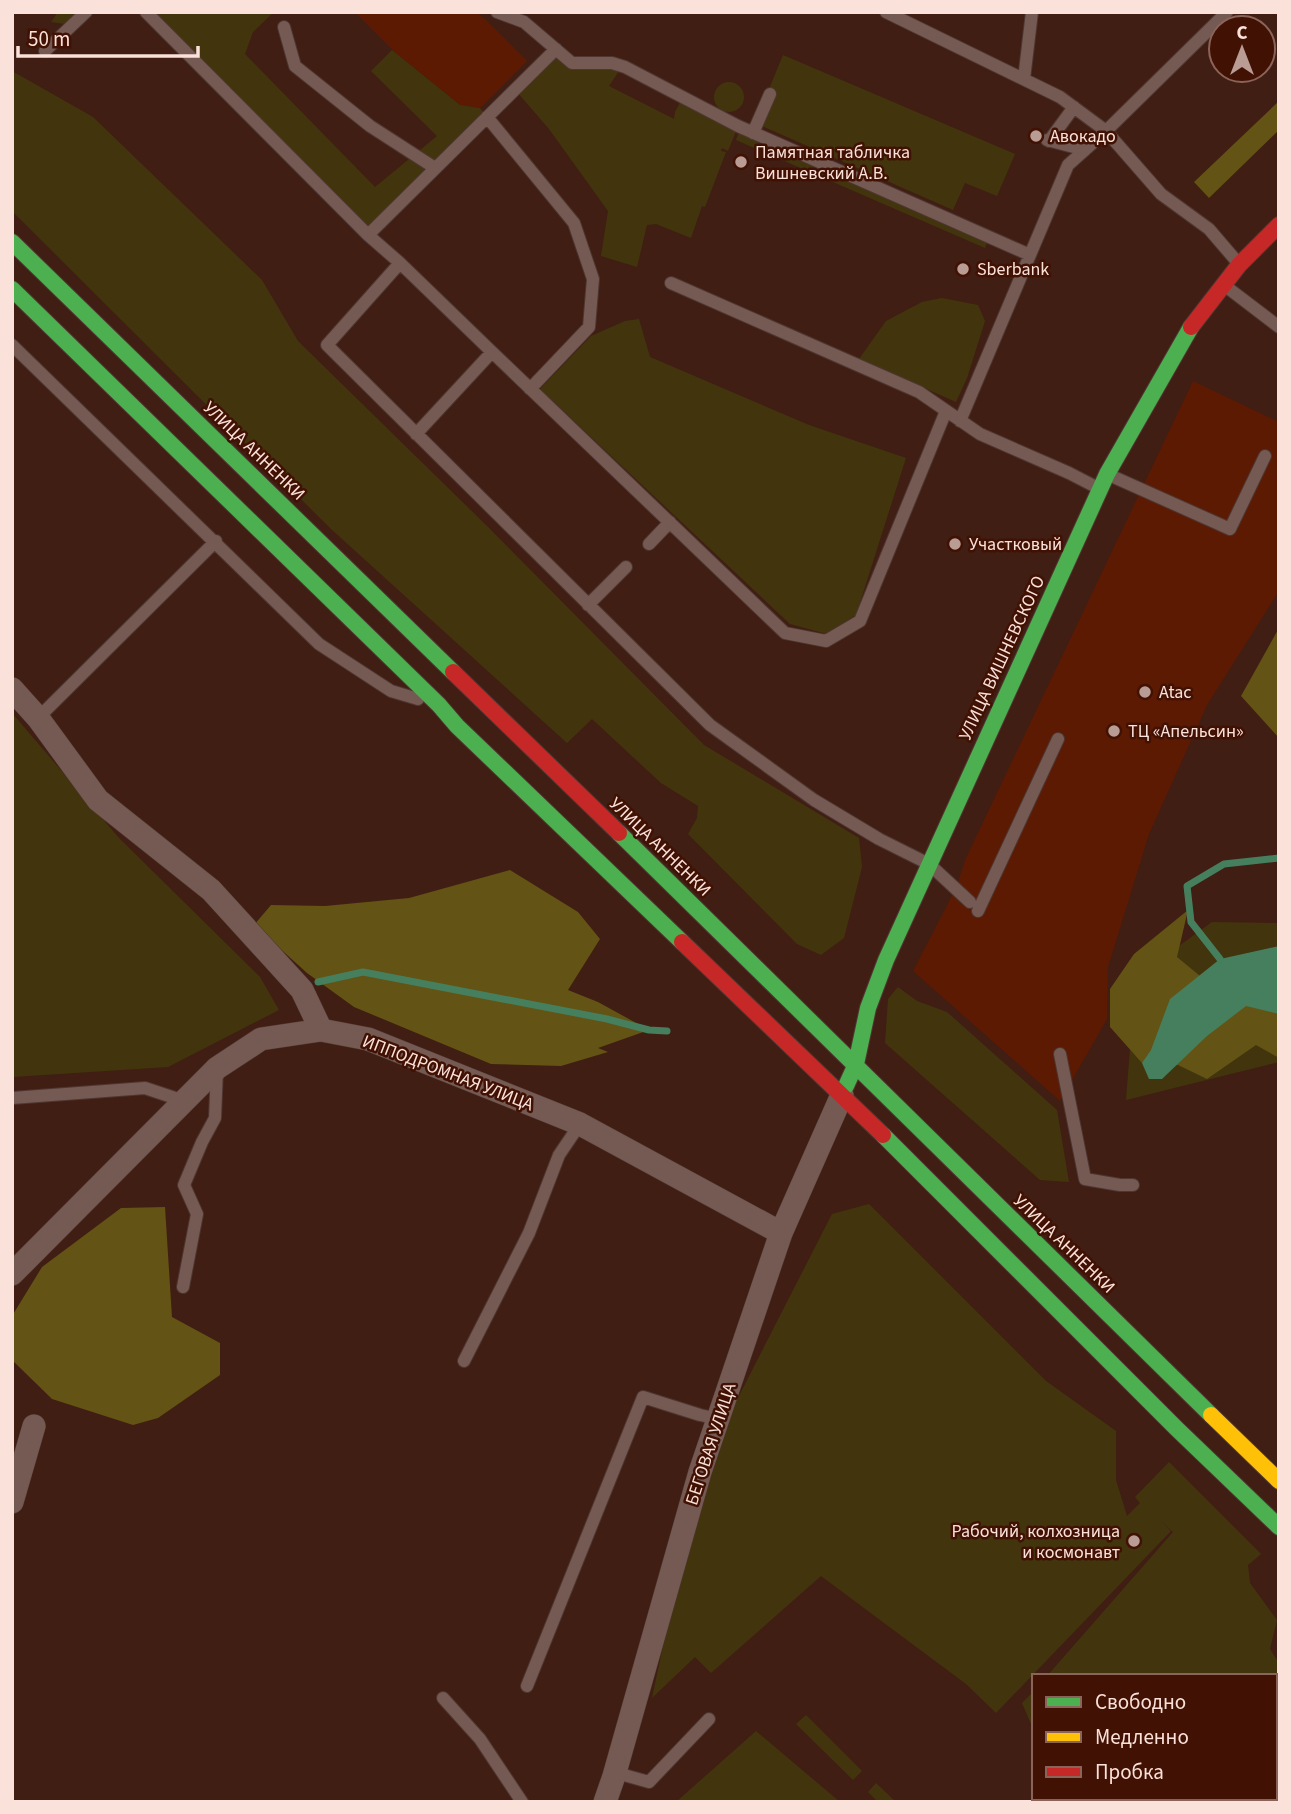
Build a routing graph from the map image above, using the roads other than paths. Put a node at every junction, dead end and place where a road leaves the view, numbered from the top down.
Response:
1 (86, 12) edge
2 (146, 12) edge
3 (498, 12) edge
4 (886, 12) edge
5 (1032, 12) edge
6 (1227, 12) edge
7 (526, 17) edge
8 (284, 27) dead end
9 (556, 49) junction
10 (45, 51) dead end
11 (1024, 79) junction
12 (770, 94) dead end
13 (1074, 107) junction
14 (487, 117) junction
15 (1106, 131) junction
16 (753, 133) junction
17 (1085, 150) junction
18 (435, 169) junction
19 (1279, 225) edge
20 (368, 235) junction
21 (12, 242) edge
22 (1030, 255) junction
23 (400, 263) junction
24 (1239, 265) junction
25 (671, 283) dead end
26 (1224, 285) junction
27 (12, 289) edge
28 (1279, 327) edge
29 (12, 345) edge
30 (492, 352) junction
31 (530, 389) junction
32 (946, 411) junction
33 (960, 421) junction
34 (416, 434) junction
35 (1265, 456) dead end
36 (1107, 474) junction
37 (1100, 490) junction
38 (670, 522) junction
39 (216, 541) junction
40 (649, 544) dead end
41 (626, 567) dead end
42 (588, 605) junction
43 (16, 698) edge
44 (439, 705) junction
45 (38, 718) junction
46 (1058, 739) dead end
47 (929, 864) junction
48 (321, 1030) junction
49 (1060, 1054) dead end
50 (856, 1064) junction
51 (217, 1068) junction
52 (842, 1095) junction
53 (12, 1098) edge
54 (184, 1101) junction
55 (580, 1125) junction
56 (1133, 1185) dead end
57 (781, 1233) junction
58 (12, 1274) edge
59 (183, 1287) dead end
60 (464, 1361) dead end
61 (719, 1419) junction
62 (34, 1426) dead end
63 (1279, 1481) edge
64 (12, 1502) edge
65 (1279, 1527) edge
66 (527, 1686) dead end
67 (443, 1698) dead end
68 (709, 1719) dead end
69 (614, 1776) junction
70 (598, 1801) edge
71 (522, 1802) edge

1 - 10 lane
2 - 20 lane
3 - 7 lane
4 - 11 lane
5 - 11 lane
6 - 15 lane
7 - 9 lane
8 - 18 lane
9 - 14 lane
9 - 16 lane
11 - 13 lane
12 - 16 lane
13 - 15 lane
13 - 17 lane
14 - 18 lane
14 - 31 lane
15 - 17 lane
15 - 24 lane
16 - 22 lane
17 - 22 lane
18 - 20 lane
19 - 24 main road, УЛИЦА ВИШНЕВСКОГО
20 - 23 lane
21 - 50 main road, УЛИЦА АННЕНКИ
22 - 33 lane
23 - 30 lane
23 - 34 lane
24 - 26 main road, УЛИЦА ВИШНЕВСКОГО
25 - 32 lane
26 - 28 lane
26 - 36 main road, УЛИЦА ВИШНЕВСКОГО
27 - 44 main road
29 - 39 lane
30 - 31 lane
30 - 34 lane
31 - 38 lane
32 - 33 lane
32 - 38 lane
33 - 37 lane
34 - 42 lane
35 - 36 lane
36 - 37 main road, УЛИЦА ВИШНЕВСКОГО
37 - 47 main road, УЛИЦА ВИШНЕВСКОГО
38 - 40 lane
39 - 44 lane
39 - 45 lane
41 - 42 lane
42 - 47 lane
43 - 45 street
44 - 52 main road
45 - 48 street
46 - 47 lane
47 - 50 main road, УЛИЦА ВИШНЕВСКОГО
48 - 51 street, ИППОДРОМНАЯ УЛИЦА
48 - 55 street, ИППОДРОМНАЯ УЛИЦА
49 - 56 lane
50 - 52 main road, УЛИЦА ВИШНЕВСКОГО
50 - 63 main road, УЛИЦА АННЕНКИ
51 - 54 street, ИППОДРОМНАЯ УЛИЦА
51 - 59 lane
52 - 57 street, БЕГОВАЯ УЛИЦА
52 - 65 main road
53 - 54 lane
54 - 58 street, ИППОДРОМНАЯ УЛИЦА
55 - 57 street, ИППОДРОМНАЯ УЛИЦА
55 - 60 lane
57 - 61 street, БЕГОВАЯ УЛИЦА
61 - 66 lane
61 - 69 street, БЕГОВАЯ УЛИЦА
62 - 64 street
67 - 71 lane
68 - 69 lane
69 - 70 street, БЕГОВАЯ УЛИЦА

